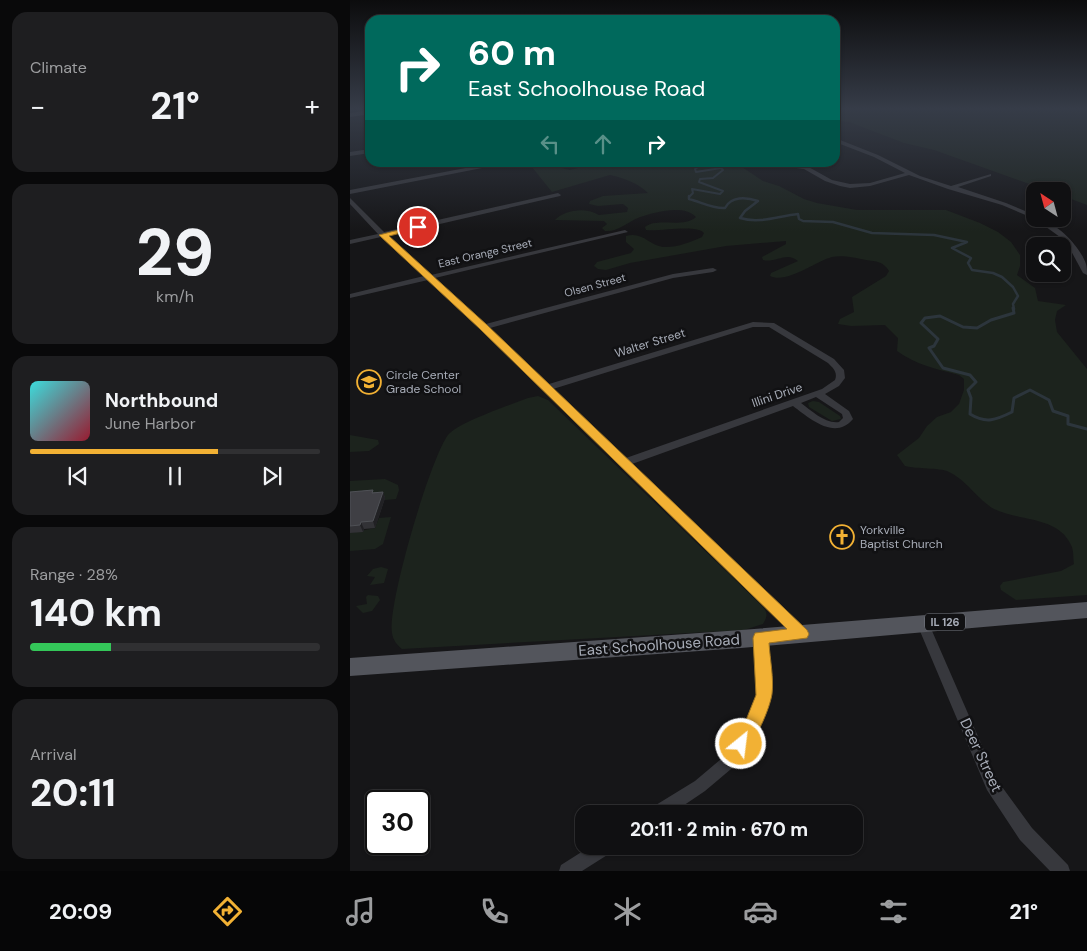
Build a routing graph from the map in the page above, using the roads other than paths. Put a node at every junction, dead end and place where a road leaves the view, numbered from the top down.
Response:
1 (860, 150) edge
2 (365, 152) edge
3 (350, 154) edge
4 (482, 167) edge
5 (808, 167) edge
6 (909, 173) junction
7 (989, 175) dead end
8 (950, 188) junction
9 (350, 192) edge
10 (558, 195) dead end
11 (350, 200) edge
12 (1026, 214) edge
13 (1053, 228) edge
14 (625, 232) dead end
15 (383, 235) junction
16 (350, 242) edge
17 (714, 270) dead end
18 (1087, 273) edge
19 (430, 278) junction
20 (350, 296) edge
21 (762, 324) joint
22 (484, 327) junction
23 (546, 388) junction
24 (818, 394) junction
25 (794, 402) junction
26 (623, 463) junction
27 (1087, 610) edge
28 (923, 624) junction
29 (802, 634) junction
30 (761, 638) junction
31 (350, 667) edge
32 (671, 805) edge
33 (592, 855) edge
34 (567, 871) edge
35 (1062, 871) edge

1 - 6 street
2 - 3 street
4 - 9 street
5 - 6 street
6 - 8 street
7 - 8 street
8 - 12 street
10 - 15 street
11 - 15 street
13 - 18 street
14 - 19 street, East Orange Street
15 - 16 street
15 - 19 street
17 - 22 street, Olsen Street
19 - 20 street, East Orange Street
19 - 22 street
21 - 23 street, Walter Street
21 - 24 street, Illini Drive
22 - 23 street
23 - 26 street
24 - 25 street, Illini Drive
24 - 25 street
25 - 26 street, Illini Drive
26 - 29 street
27 - 28 main road, East Schoolhouse Road / IL 126
28 - 29 main road, East Schoolhouse Road / IL 126
28 - 35 street, Deer Street
29 - 30 main road, East Schoolhouse Road
30 - 31 main road, East Schoolhouse Road
30 - 32 street
33 - 34 street

